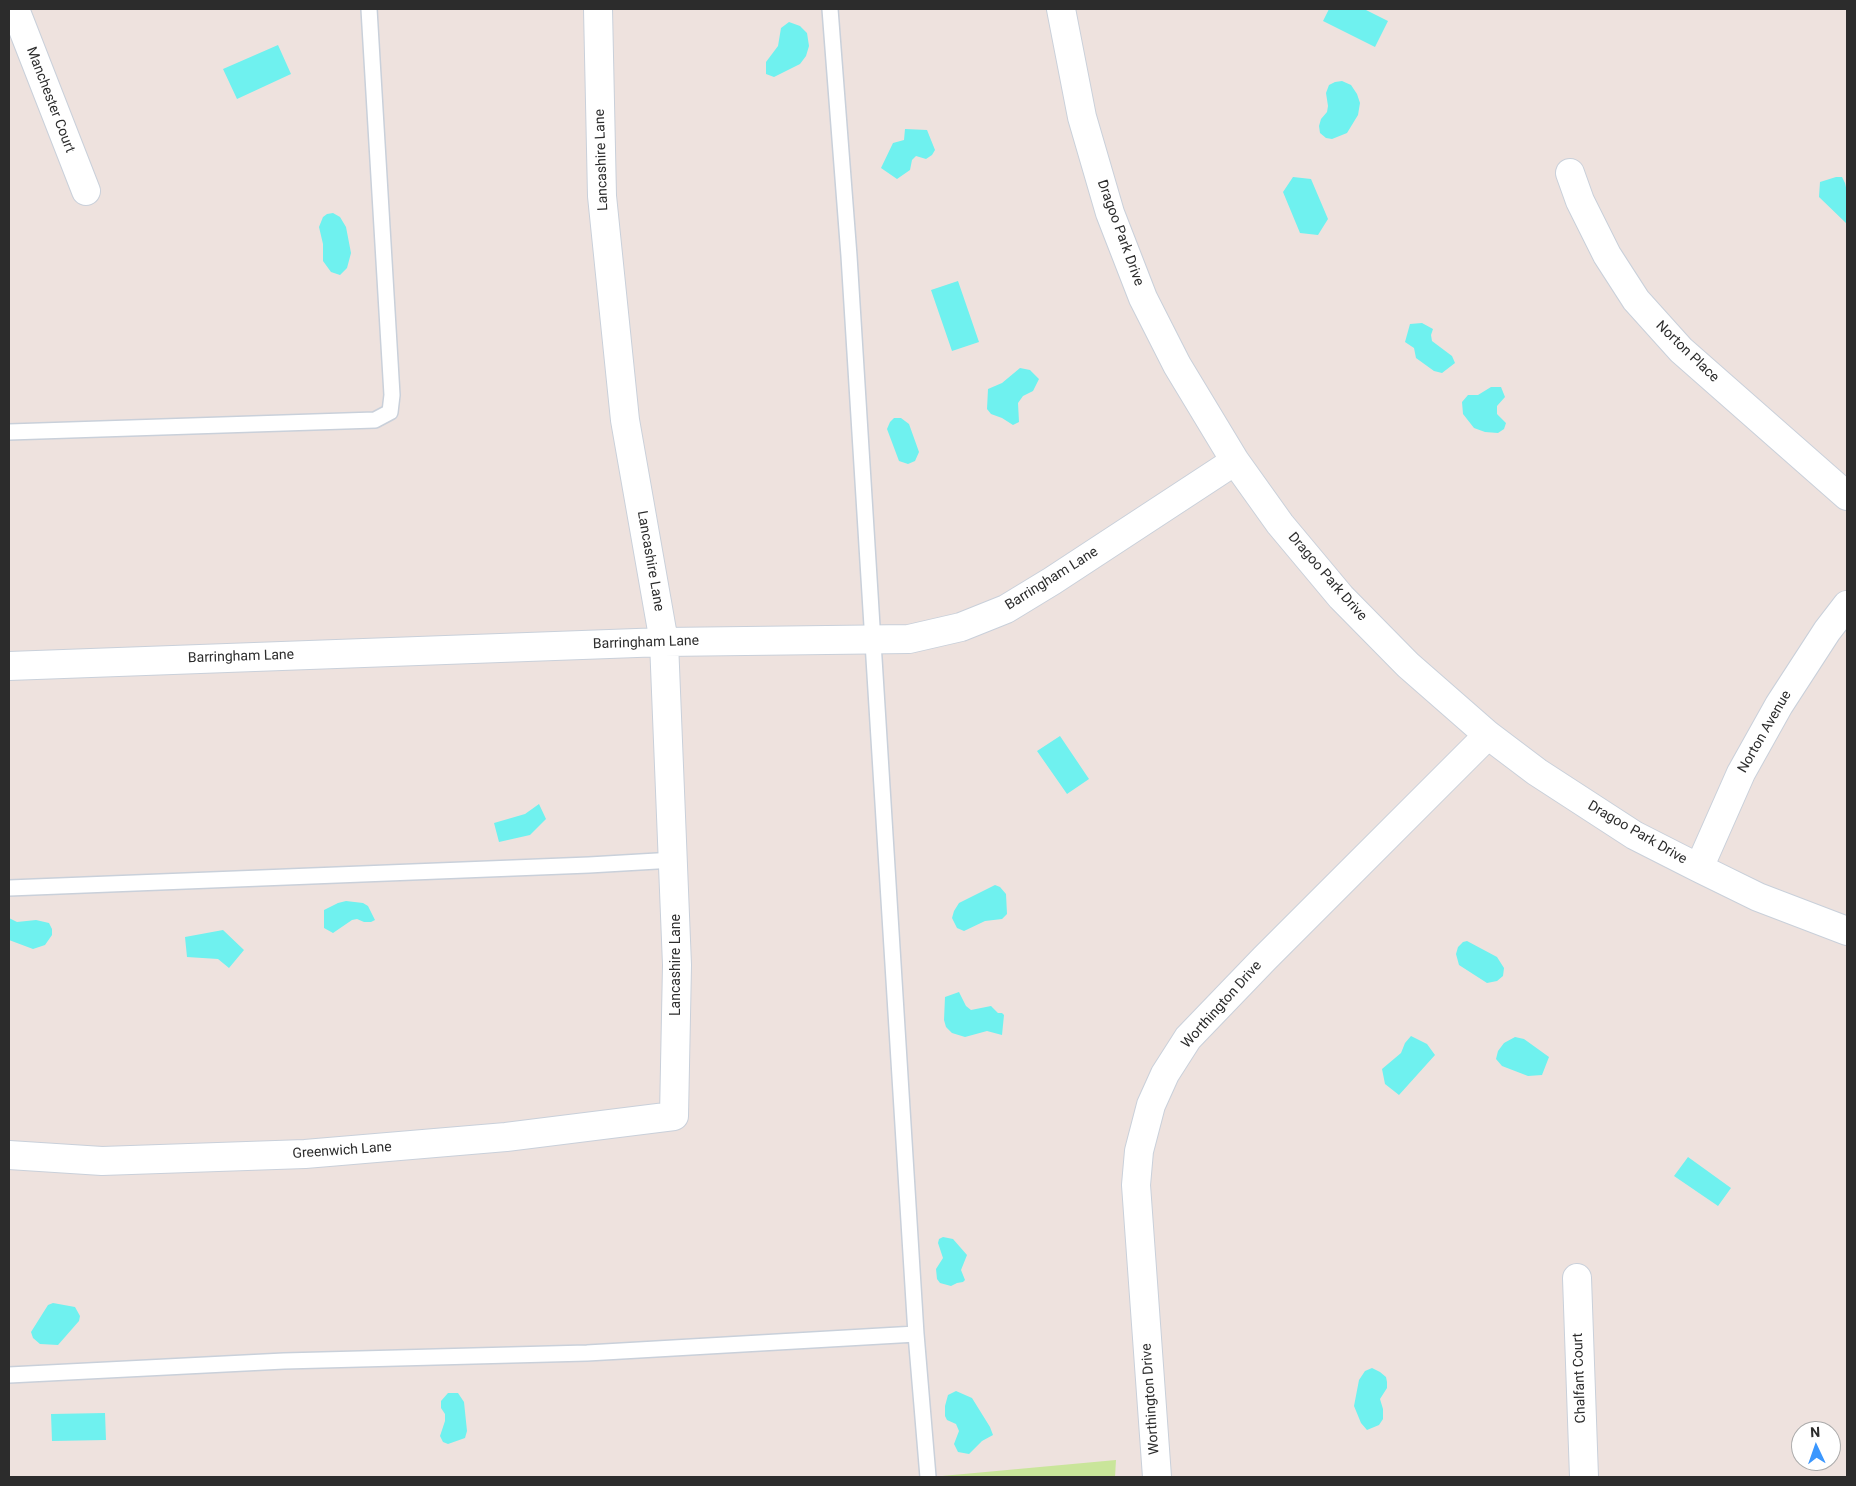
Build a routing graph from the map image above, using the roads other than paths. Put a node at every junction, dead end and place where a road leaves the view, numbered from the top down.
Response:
1 (15, 9) edge
2 (369, 9) edge
3 (598, 9) edge
4 (830, 9) edge
5 (1061, 9) edge
6 (1570, 173) dead end
7 (86, 190) dead end
8 (9, 432) edge
9 (1234, 461) junction
10 (1847, 496) edge
11 (1847, 605) edge
12 (873, 640) junction
13 (664, 642) junction
14 (9, 666) edge
15 (1488, 735) junction
16 (674, 860) junction
17 (1699, 868) junction
18 (9, 888) edge
19 (1847, 931) edge
20 (674, 1116) joint
21 (9, 1155) edge
22 (1577, 1278) dead end
23 (916, 1334) junction
24 (9, 1374) edge
25 (928, 1477) edge
26 (1157, 1477) edge
27 (1584, 1477) edge

1 - 7 street, Manchester Court
2 - 8 lane
3 - 13 street, Lancashire Lane
4 - 12 lane
5 - 9 street, Dragoo Park Drive
6 - 10 street, Norton Place
9 - 12 street, Barringham Lane
9 - 15 street, Dragoo Park Drive
11 - 17 street, Norton Avenue
12 - 13 street, Barringham Lane
12 - 23 lane
13 - 14 street, Barringham Lane
13 - 16 street, Lancashire Lane
15 - 17 street, Dragoo Park Drive
15 - 26 street, Worthington Drive
16 - 18 lane
16 - 20 street, Lancashire Lane
17 - 19 street, Dragoo Park Drive
20 - 21 street, Greenwich Lane
22 - 27 street, Chalfant Court
23 - 24 lane
23 - 25 lane

